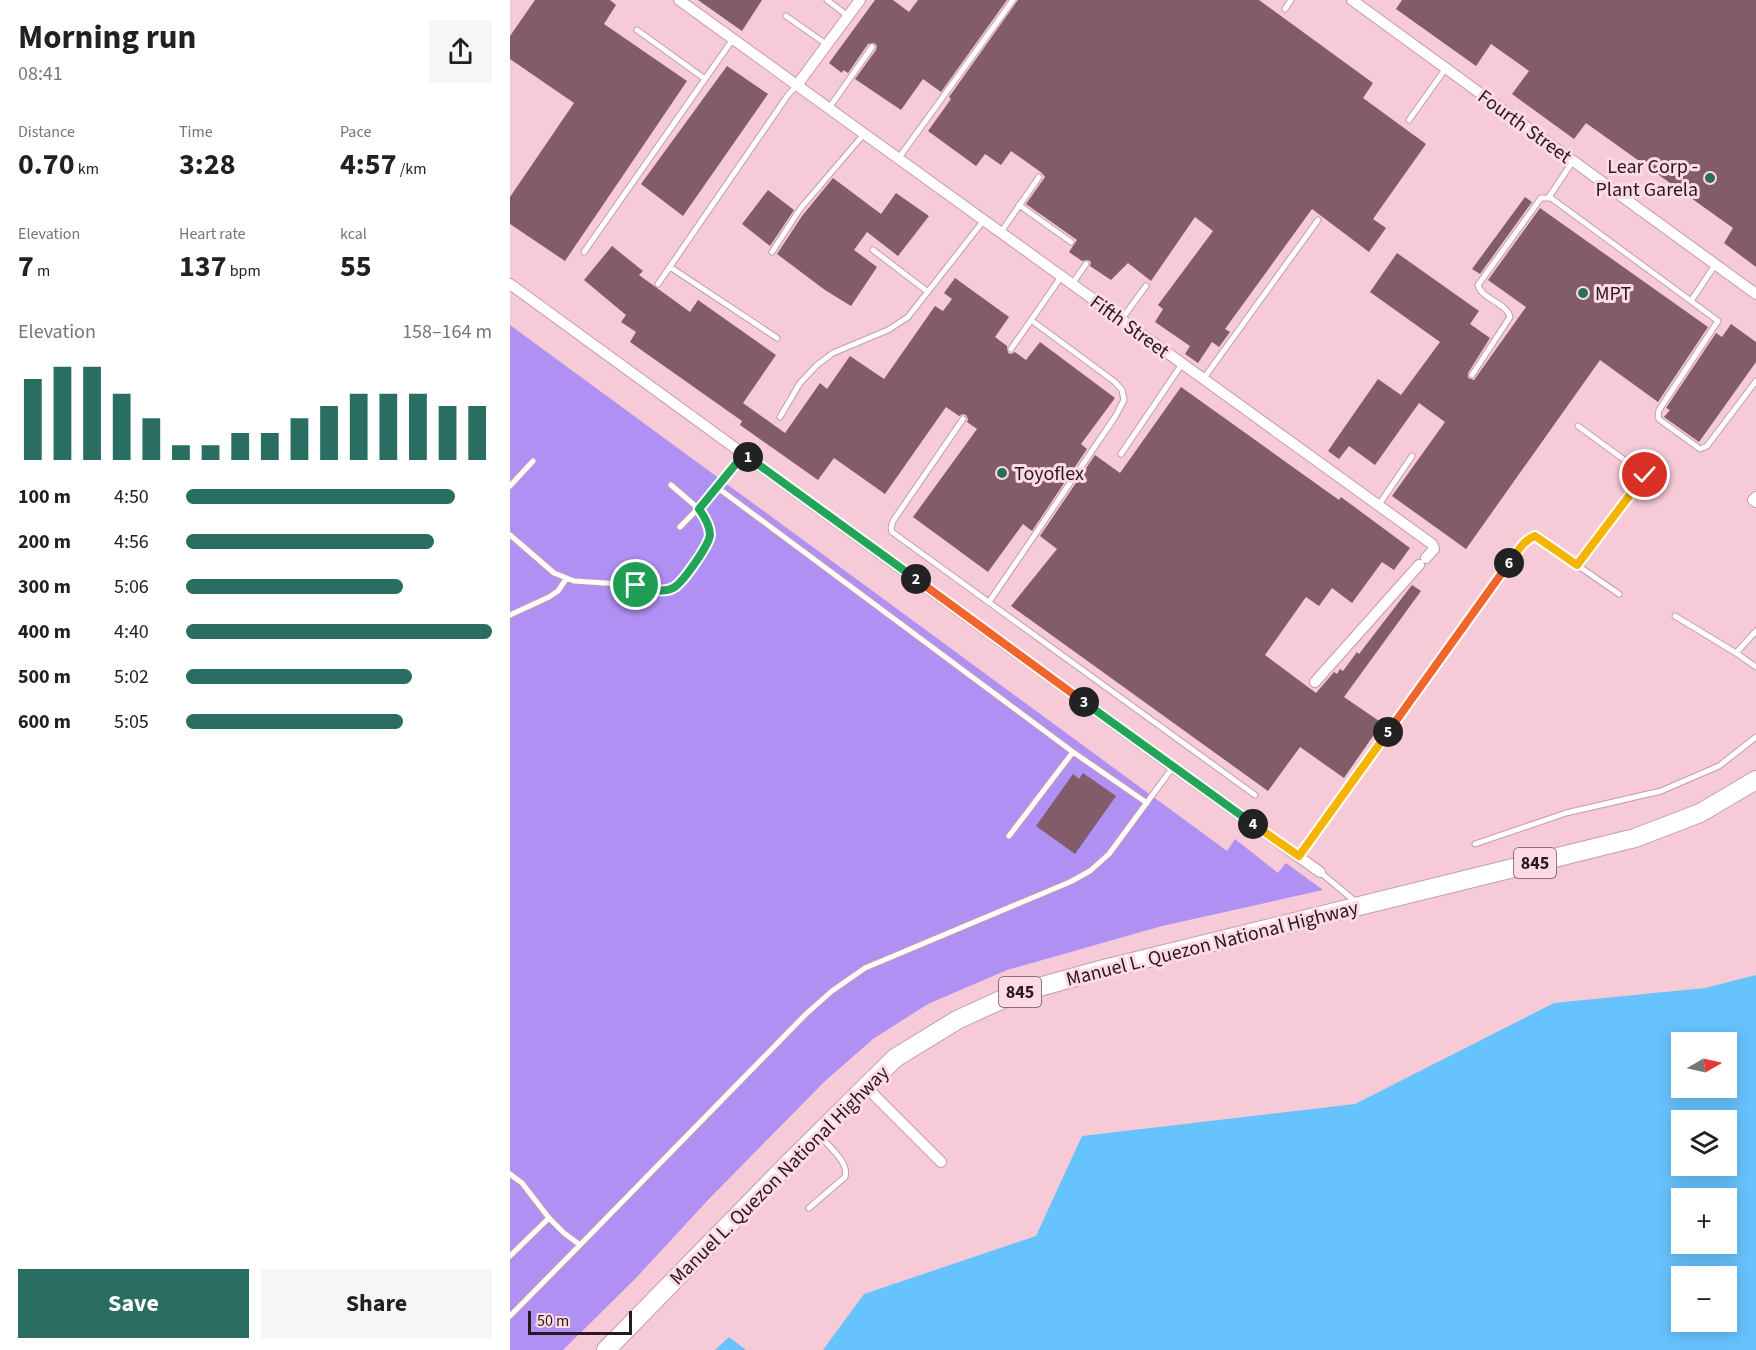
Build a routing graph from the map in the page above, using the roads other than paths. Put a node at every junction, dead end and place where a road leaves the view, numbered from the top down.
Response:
1 (679, 0) edge
2 (827, 0) edge
3 (860, 0) edge
4 (1014, 0) edge
5 (1291, 0) edge
6 (1352, 0) edge
7 (1285, 9) dead end
8 (786, 16) dead end
9 (848, 16) junction
10 (637, 30) dead end
11 (733, 39) junction
12 (827, 45) junction
13 (872, 47) dead end
14 (1446, 68) junction
15 (705, 79) junction
16 (797, 85) junction
17 (829, 108) junction
18 (1409, 120) dead end
19 (864, 134) junction
20 (898, 159) junction
21 (1573, 161) junction
22 (1039, 177) dead end
23 (1549, 197) junction
24 (1019, 206) junction
25 (984, 220) junction
26 (1318, 220) dead end
27 (1001, 232) junction
28 (1071, 242) dead end
29 (873, 250) dead end
30 (584, 252) dead end
31 (772, 252) dead end
32 (1086, 264) dead end
33 (1715, 265) junction
34 (670, 267) junction
35 (1062, 276) junction
36 (510, 284) edge
37 (658, 284) dead end
38 (1072, 285) junction
39 (1146, 286) dead end
40 (928, 292) junction
41 (1756, 294) edge
42 (1691, 301) junction
43 (1032, 320) junction
44 (1121, 320) junction
45 (777, 338) dead end
46 (1011, 349) dead end
47 (1182, 364) junction
48 (1472, 375) dead end
49 (1203, 380) junction
50 (1756, 381) edge
51 (780, 417) dead end
52 (963, 419) dead end
53 (1578, 426) dead end
54 (744, 454) junction
55 (1121, 454) dead end
56 (1412, 456) dead end
57 (534, 461) dead end
58 (671, 485) dead end
59 (510, 486) edge
60 (718, 488) junction
61 (1756, 497) edge
62 (1756, 502) edge
63 (1378, 506) junction
64 (699, 509) junction
65 (681, 527) dead end
66 (510, 535) edge
67 (1577, 565) junction
68 (566, 579) junction
69 (1619, 594) dead end
70 (988, 602) junction
71 (510, 615) edge
72 (1675, 616) dead end
73 (1756, 631) edge
74 (1736, 653) junction
75 (1756, 668) edge
76 (1315, 682) dead end
77 (1756, 737) edge
78 (1073, 752) junction
79 (1173, 767) junction
80 (1756, 780) edge
81 (1255, 795) dead end
82 (1147, 803) junction
83 (1009, 836) dead end
84 (1475, 844) dead end
85 (1299, 856) junction
86 (1320, 872) joint
87 (1360, 906) junction
88 (866, 1087) junction
89 (818, 1134) junction
90 (941, 1161) dead end
91 (510, 1174) edge
92 (809, 1208) dead end
93 (549, 1218) junction
94 (580, 1245) junction
95 (510, 1257) edge
96 (510, 1316) edge
97 (606, 1350) edge

1 - 11 street, Fifth Street
2 - 9 lane
3 - 9 street
4 - 20 lane
5 - 7 lane
6 - 14 street, Fourth Street
8 - 12 lane
9 - 12 street
10 - 15 lane
11 - 15 lane
11 - 16 street, Fifth Street
12 - 16 street
13 - 17 lane
14 - 18 lane
14 - 21 street, Fourth Street
15 - 30 lane
16 - 17 street, Fifth Street
16 - 34 lane
17 - 19 street, Fifth Street
19 - 20 street, Fifth Street
19 - 31 lane
20 - 25 street, Fifth Street
21 - 23 lane
21 - 33 street, Fourth Street
22 - 24 lane
23 - 42 lane
23 - 48 lane
24 - 27 lane
24 - 28 lane
25 - 27 street, Fifth Street
25 - 40 lane
26 - 49 lane
27 - 35 street, Fifth Street
29 - 40 lane
32 - 38 lane
33 - 41 street, Fourth Street
33 - 42 lane
34 - 37 lane
34 - 45 lane
35 - 38 street, Fifth Street
35 - 43 lane
36 - 54 street
38 - 44 street, Fifth Street
39 - 44 lane
40 - 51 lane
42 - 50 lane
43 - 46 lane
43 - 70 lane
44 - 47 street, Fifth Street
47 - 49 street, Fifth Street
47 - 55 lane
49 - 63 street, Fifth Street
52 - 70 lane
53 - 67 lane
54 - 60 lane
54 - 79 street
56 - 63 lane
57 - 59 lane
58 - 64 lane
60 - 64 lane
60 - 78 lane
61 - 62 street
63 - 76 street, Fifth Street
64 - 65 lane
64 - 68 lane
66 - 68 lane
67 - 69 lane
67 - 85 lane
68 - 71 lane
70 - 81 lane
72 - 74 lane
73 - 74 lane
74 - 75 lane
77 - 84 lane
78 - 82 lane
78 - 83 lane
79 - 82 lane
79 - 85 street
80 - 87 main road, Manuel L. Quezon National Highway / 845
82 - 94 lane
85 - 86 street
86 - 87 lane
87 - 88 main road, Manuel L. Quezon National Highway / 845
88 - 89 main road, Manuel L. Quezon National Highway / 845
88 - 90 street
89 - 92 lane
89 - 97 main road, Manuel L. Quezon National Highway / 845
91 - 93 lane
93 - 94 lane
93 - 95 lane
94 - 96 lane

